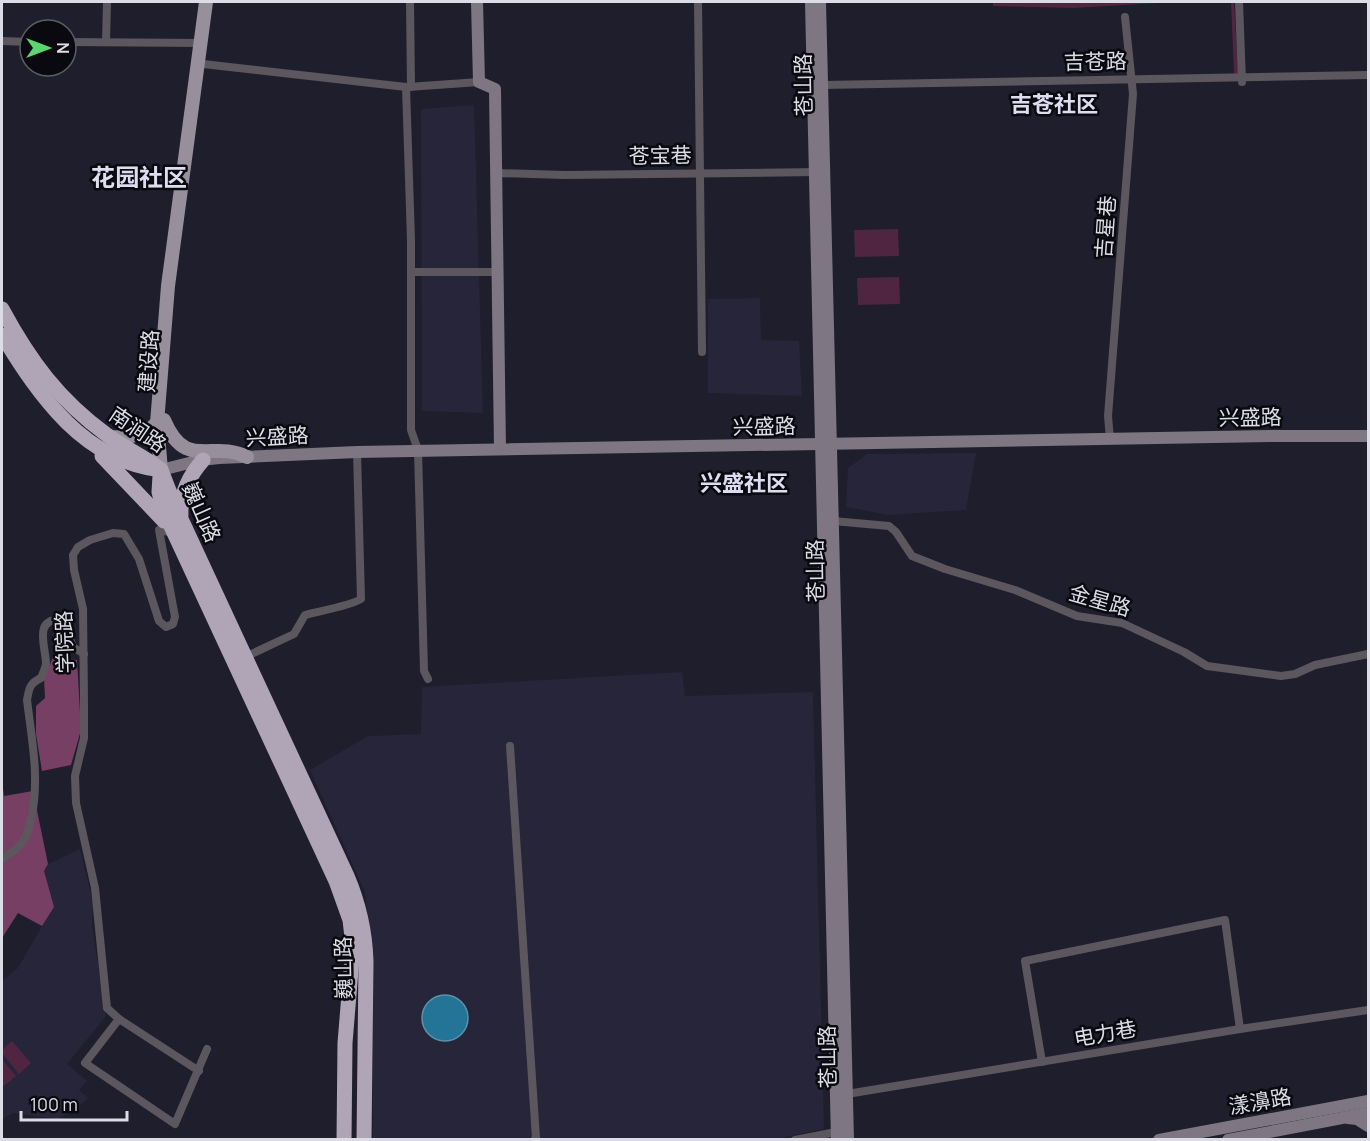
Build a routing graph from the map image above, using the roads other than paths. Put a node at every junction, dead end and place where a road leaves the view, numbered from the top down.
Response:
1 (107, 2) edge
2 (206, 2) edge
3 (211, 2) edge
4 (410, 2) edge
5 (477, 2) edge
6 (698, 2) edge
7 (811, 2) edge
8 (820, 2) edge
9 (1239, 2) edge
10 (1125, 18) dead end
11 (2, 41) edge
12 (18, 42) edge
13 (78, 42) edge
14 (106, 42) junction
15 (201, 43) junction
16 (203, 64) junction
17 (1368, 75) edge
18 (1242, 79) junction
19 (1131, 81) junction
20 (1368, 81) edge
21 (479, 82) junction
22 (407, 87) junction
23 (823, 87) junction
24 (701, 172) junction
25 (820, 172) junction
26 (496, 173) junction
27 (411, 272) junction
28 (497, 272) junction
29 (2, 309) edge
30 (4, 330) edge
31 (702, 352) dead end
32 (161, 422) junction
33 (1368, 435) edge
34 (109, 437) junction
35 (86, 438) junction
36 (1110, 439) junction
37 (826, 444) junction
38 (500, 449) junction
39 (418, 450) junction
40 (357, 452) junction
41 (246, 457) junction
42 (203, 460) junction
43 (161, 470) junction
44 (181, 518) junction
45 (833, 521) junction
46 (166, 532) junction
47 (84, 654) junction
48 (1368, 654) edge
49 (245, 657) junction
50 (428, 679) dead end
51 (510, 746) dead end
52 (2, 859) edge
53 (354, 910) junction
54 (359, 970) junction
55 (1368, 1010) edge
56 (119, 1019) junction
57 (1240, 1029) junction
58 (207, 1049) dead end
59 (1042, 1062) junction
60 (199, 1071) junction
61 (1368, 1090) edge
62 (847, 1094) junction
63 (1368, 1101) edge
64 (1345, 1111) junction
65 (1368, 1113) edge
66 (1368, 1126) edge
67 (837, 1136) edge
68 (342, 1137) edge
69 (364, 1140) edge
70 (534, 1140) edge
71 (795, 1140) edge
72 (848, 1140) edge
73 (1159, 1140) edge
74 (1228, 1140) edge

1 - 14 street
2 - 15 main road, 建设路
3 - 16 main road, 建设路
4 - 22 street
5 - 21 main road
6 - 24 street
7 - 25 main road, 苍山路
8 - 23 main road, 苍山路
9 - 18 street
10 - 19 street, 吉星巷
11 - 12 street
13 - 14 street
14 - 15 street
15 - 32 main road, 建设路
16 - 22 street
16 - 32 main road, 建设路
17 - 18 street, 吉苍路
18 - 19 street, 吉苍路
18 - 20 street, 吉苍路
19 - 23 street, 吉苍路
19 - 36 street, 吉星巷
21 - 22 street
21 - 26 main road
22 - 27 street
23 - 25 main road, 苍山路
24 - 25 street, 苍宝巷
24 - 26 street, 苍宝巷
24 - 31 street
25 - 37 main road, 苍山路
26 - 28 main road
27 - 28 street
27 - 39 street
28 - 38 main road
29 - 30 highway, 南涧路
30 - 34 highway, 南涧路
30 - 35 highway, 南涧路
32 - 34 main road
32 - 41 main road
32 - 43 main road, 建设路
33 - 36 main road, 兴盛路
34 - 43 highway, 南涧路
35 - 43 highway, 南涧路
35 - 46 highway
36 - 37 main road, 兴盛路
37 - 38 main road, 兴盛路
37 - 45 main road, 苍山路
37 - 67 main road, 苍山路
38 - 39 main road, 兴盛路
39 - 40 main road, 兴盛路
39 - 50 street
40 - 41 main road, 兴盛路
40 - 49 street
41 - 42 main road, 兴盛路
42 - 43 main road, 兴盛路
42 - 44 highway
43 - 44 highway, 巍山路
43 - 46 highway, 巍山路
44 - 49 highway, 巍山路
45 - 48 street, 金星路
45 - 62 main road, 苍山路
46 - 47 street, 学院路
46 - 53 highway, 巍山路
47 - 52 street
47 - 56 street, 学院路
49 - 53 highway, 巍山路
51 - 70 street
53 - 54 highway, 巍山路
54 - 68 highway, 巍山路
54 - 69 highway, 巍山路
55 - 57 street, 电力巷
56 - 60 street
56 - 60 street
57 - 59 street, 电力巷
57 - 59 street
58 - 60 street
59 - 62 street, 电力巷
61 - 64 main road
62 - 72 main road, 苍山路
63 - 64 main road, 漾濞路
64 - 65 main road, 漾濞路
64 - 66 main road
64 - 73 main road, 漾濞路
64 - 74 main road, 漾濞路
67 - 71 street

